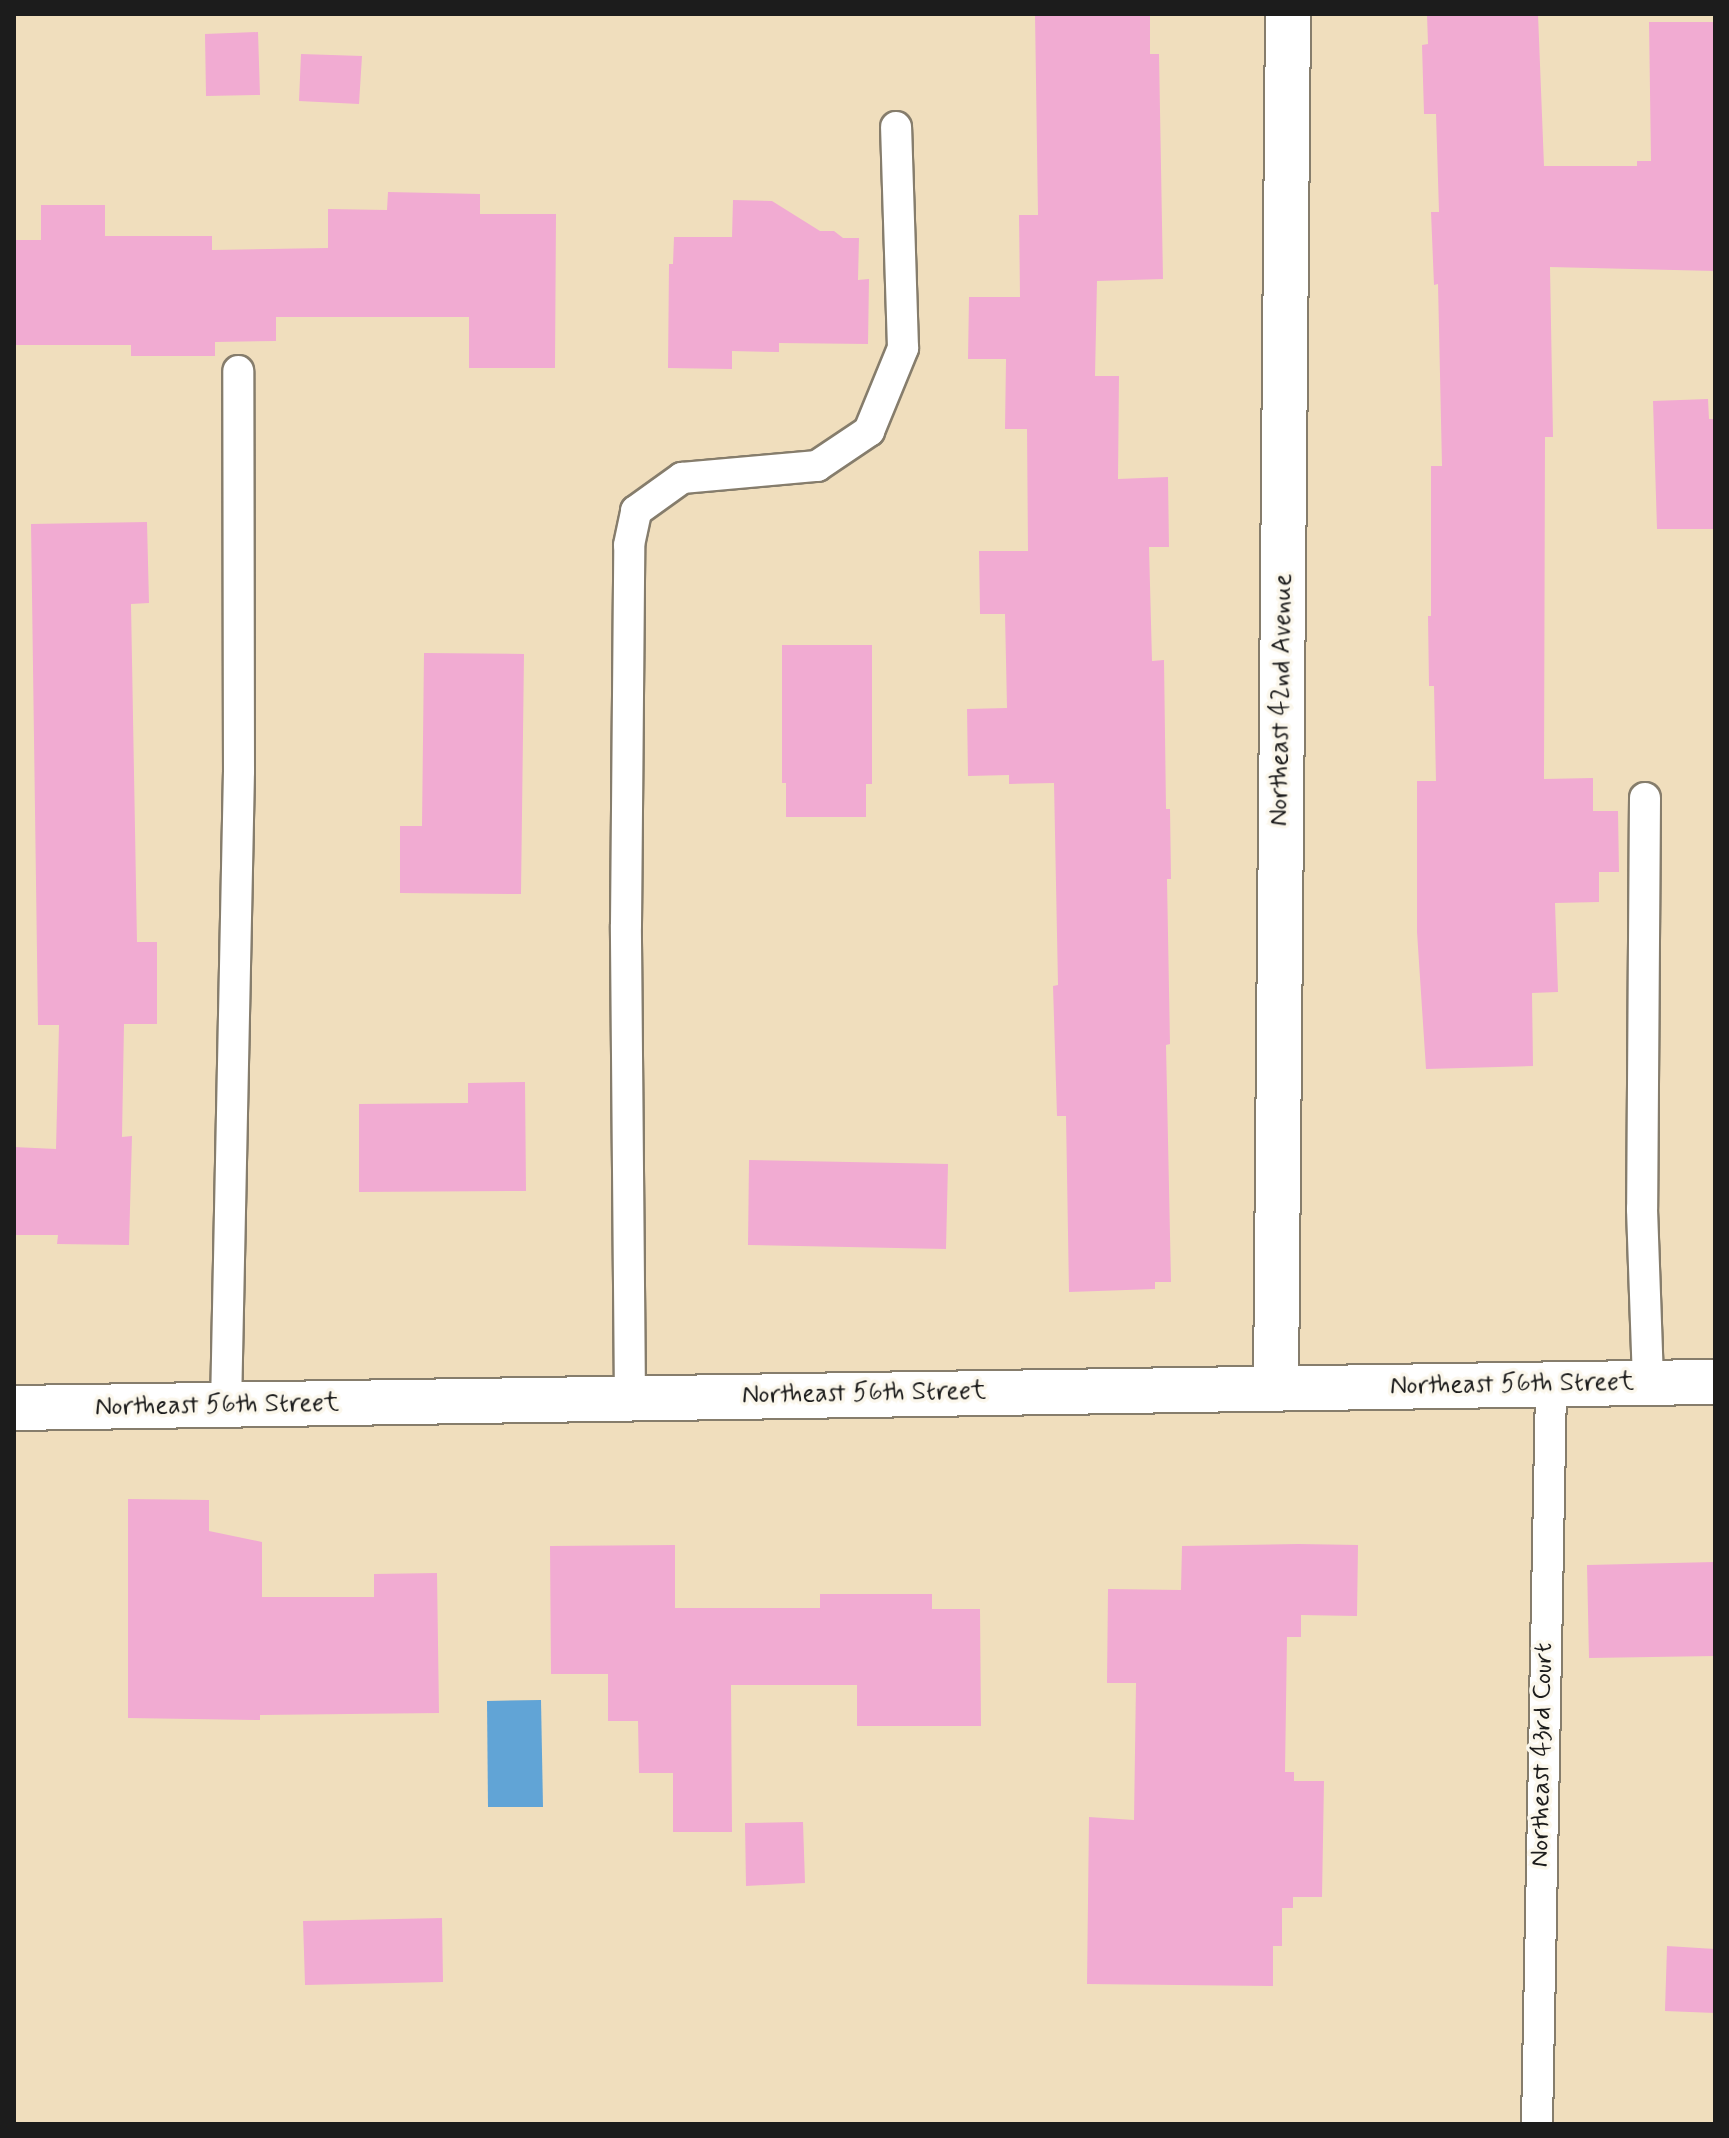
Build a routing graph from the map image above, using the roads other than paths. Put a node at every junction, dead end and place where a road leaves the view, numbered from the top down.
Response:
1 (1288, 14) edge
2 (896, 127) dead end
3 (238, 371) dead end
4 (1645, 798) dead end
5 (1715, 1382) edge
6 (1648, 1384) junction
7 (1551, 1386) junction
8 (1276, 1387) junction
9 (630, 1399) junction
10 (226, 1407) junction
11 (14, 1408) edge
12 (1537, 2124) edge

1 - 8 street, Northeast 42nd Avenue
2 - 9 lane
3 - 10 lane
4 - 6 lane
5 - 6 street, Northeast 56th Street
6 - 7 street, Northeast 56th Street
7 - 8 street, Northeast 56th Street
7 - 12 lane, Northeast 43rd Court
8 - 9 street, Northeast 56th Street
9 - 10 street, Northeast 56th Street
10 - 11 street, Northeast 56th Street

